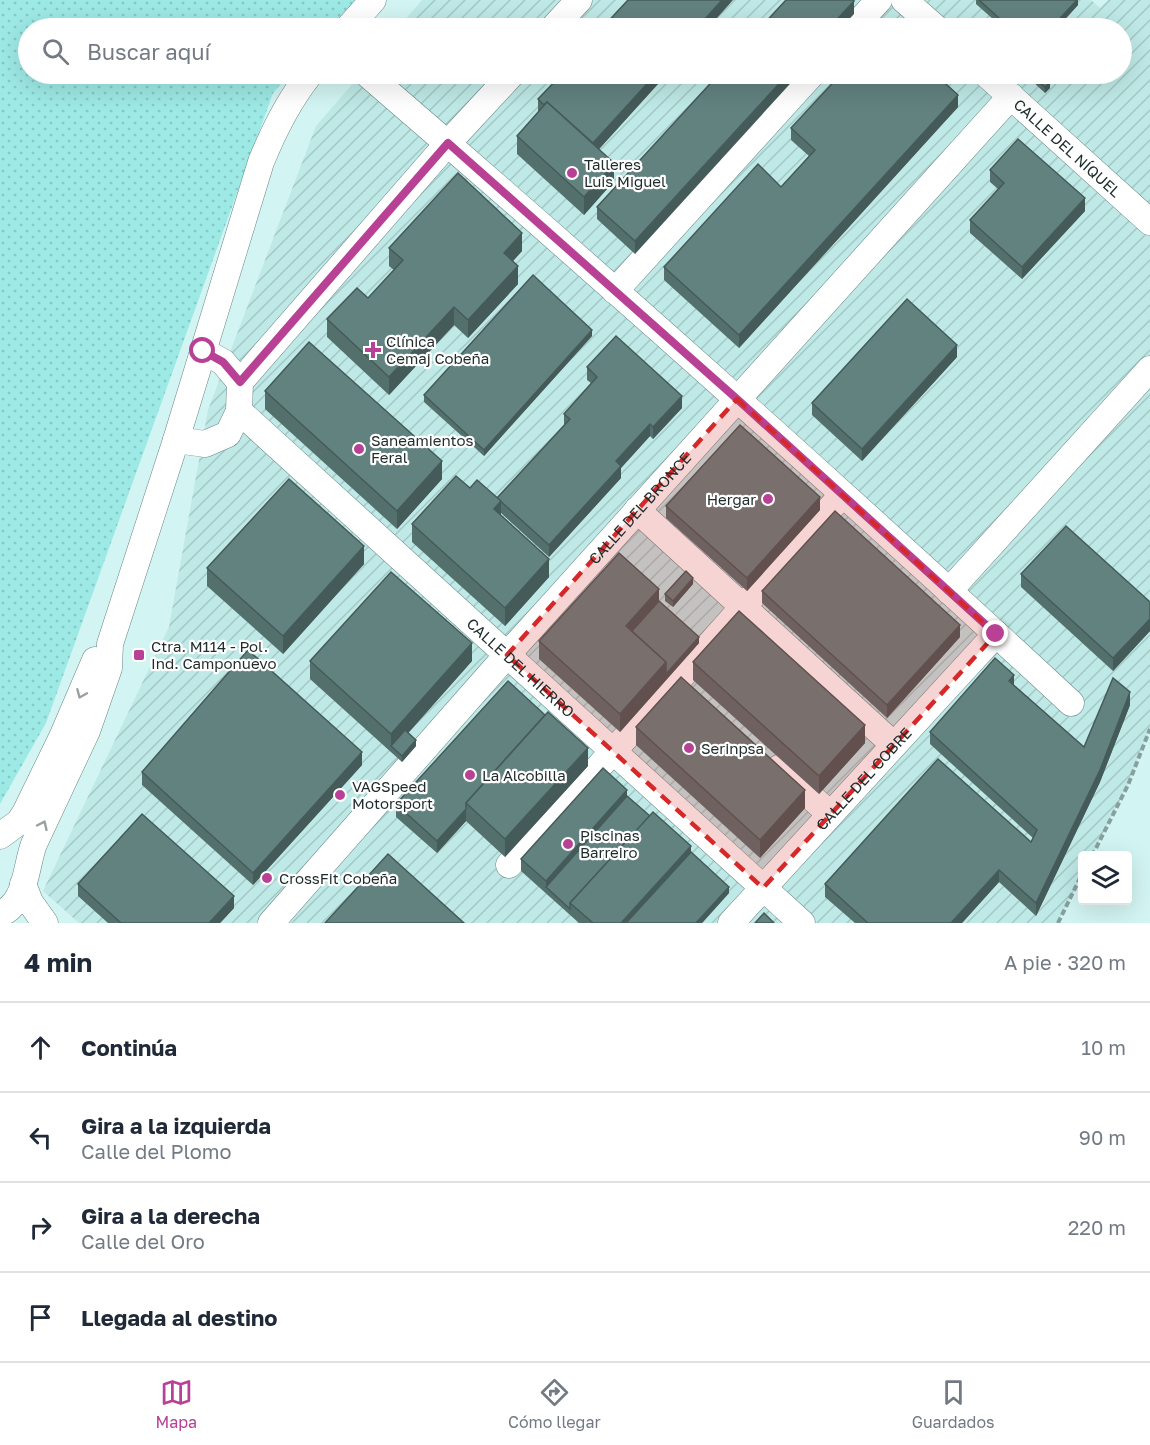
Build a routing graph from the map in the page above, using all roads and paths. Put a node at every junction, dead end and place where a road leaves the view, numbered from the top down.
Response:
1 (373, 0) edge
2 (579, 0) edge
3 (879, 0) edge
4 (904, 0) edge
5 (357, 18) edge
6 (562, 18) edge
7 (862, 18) edge
8 (925, 18) edge
9 (301, 84) edge
10 (380, 84) edge
11 (503, 84) edge
12 (804, 84) edge
13 (997, 84) edge
14 (1011, 96) junction
15 (448, 143) junction
16 (1150, 222) edge
17 (615, 291) junction
18 (203, 351) junction
19 (1150, 369) edge
20 (240, 382) junction
21 (737, 399) junction
22 (239, 411) junction
23 (176, 440) junction
24 (842, 495) junction
25 (637, 510) junction
26 (949, 591) junction
27 (743, 606) junction
28 (996, 634) junction
29 (110, 644) junction
30 (507, 655) junction
31 (1071, 703) dead end
32 (1150, 729) edge
33 (894, 745) junction
34 (759, 750) edge
35 (612, 751) junction
36 (830, 814) junction
37 (0, 837) edge
38 (0, 843) edge
39 (1094, 851) edge
40 (509, 865) dead end
41 (23, 882) junction
42 (1078, 884) edge
43 (763, 888) junction
44 (0, 916) edge
45 (14, 923) edge
46 (45, 923) edge
47 (272, 923) edge
48 (731, 923) edge
49 (802, 923) edge
50 (1058, 923) edge

1 - 5 street
2 - 6 street
3 - 7 street
4 - 8 street
9 - 18 street
10 - 15 street
11 - 15 street
12 - 17 street
13 - 14 street, CALLE DEL NÍQUEL
14 - 16 street, CALLE DEL NÍQUEL
14 - 21 street, CALLE DEL BRONCE
15 - 17 street
15 - 20 street
17 - 21 street
18 - 20 street
18 - 23 street
19 - 26 street
20 - 22 street
21 - 24 street
21 - 25 street, CALLE DEL BRONCE
22 - 23 street
22 - 30 street, CALLE DEL HIERRO
23 - 29 street
24 - 26 street
24 - 27 street
25 - 27 street
25 - 30 street, CALLE DEL BRONCE
26 - 28 street
27 - 33 street
27 - 35 street
28 - 31 street
28 - 33 street, CALLE DEL COBRE
29 -> 37 street
41 -> 29 street
30 - 35 street, CALLE DEL HIERRO
30 - 47 street, CALLE DEL BRONCE
32 - 39 path
33 - 36 street, CALLE DEL COBRE
34 - 36 street
35 - 40 street
35 - 43 street, CALLE DEL HIERRO
36 - 43 street, CALLE DEL COBRE
38 - 41 street
41 - 44 street
41 - 46 street
42 - 50 path
43 - 48 street, CALLE DEL COBRE
43 - 49 street, CALLE DEL HIERRO
44 - 45 street

